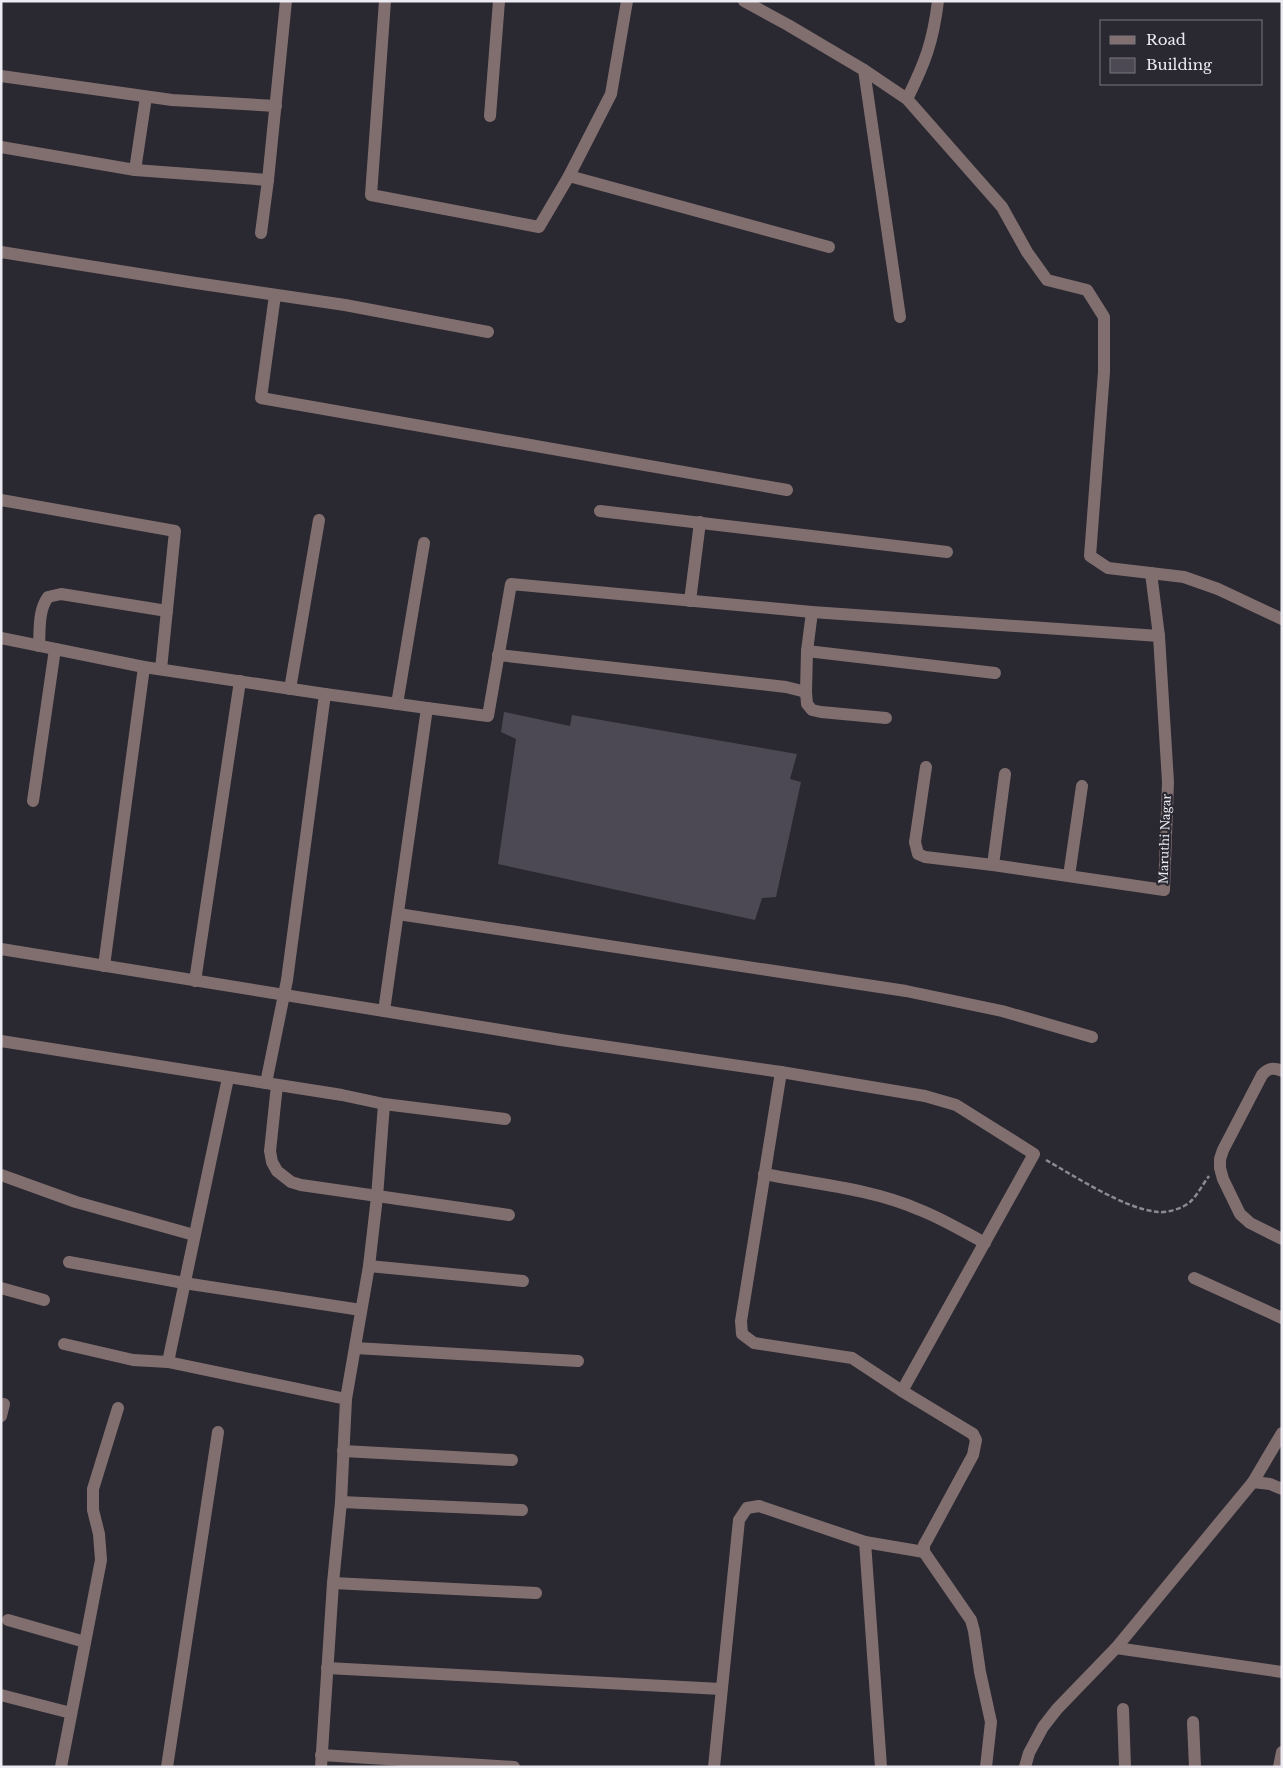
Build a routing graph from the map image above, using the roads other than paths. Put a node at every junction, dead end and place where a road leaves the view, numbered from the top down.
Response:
1 (286, 1) edge
2 (384, 1) edge
3 (499, 1) edge
4 (627, 1) edge
5 (744, 1) edge
6 (938, 1) edge
7 (864, 70) junction
8 (1, 76) edge
9 (146, 97) junction
10 (907, 99) junction
11 (276, 106) junction
12 (490, 116) dead end
13 (1, 147) edge
14 (135, 170) junction
15 (569, 176) junction
16 (268, 180) junction
17 (262, 233) dead end
18 (830, 247) dead end
19 (1, 252) edge
20 (275, 295) junction
21 (900, 317) dead end
22 (488, 332) dead end
23 (787, 490) dead end
24 (1, 500) edge
25 (600, 511) dead end
26 (319, 520) dead end
27 (700, 522) junction
28 (424, 543) dead end
29 (947, 552) dead end
30 (1151, 573) junction
31 (690, 601) junction
32 (167, 612) junction
33 (812, 612) junction
34 (1282, 619) edge
35 (1159, 636) junction
36 (1, 638) edge
37 (39, 646) junction
38 (55, 649) junction
39 (807, 651) junction
40 (498, 655) junction
41 (144, 667) junction
42 (161, 669) junction
43 (995, 673) dead end
44 (240, 681) junction
45 (290, 689) junction
46 (806, 692) junction
47 (325, 694) junction
48 (397, 704) junction
49 (428, 708) junction
50 (886, 718) dead end
51 (926, 768) dead end
52 (1005, 774) dead end
53 (1082, 786) dead end
54 (33, 801) dead end
55 (993, 864) junction
56 (1069, 876) junction
57 (398, 914) junction
58 (1, 950) edge
59 (104, 966) junction
60 (195, 981) junction
61 (284, 995) junction
62 (384, 1011) junction
63 (1092, 1037) dead end
64 (1, 1041) edge
65 (1282, 1070) edge
66 (781, 1072) junction
67 (228, 1078) junction
68 (272, 1084) junction
69 (384, 1104) junction
70 (505, 1119) dead end
71 (764, 1174) junction
72 (1, 1176) edge
73 (377, 1197) junction
74 (509, 1214) dead end
75 (194, 1235) junction
76 (1282, 1239) edge
77 (985, 1243) junction
78 (68, 1262) dead end
79 (369, 1266) junction
80 (1194, 1278) dead end
81 (523, 1281) dead end
82 (184, 1283) junction
83 (1, 1288) edge
84 (44, 1300) dead end
85 (361, 1310) junction
86 (1282, 1318) edge
87 (64, 1344) dead end
88 (355, 1348) junction
89 (578, 1361) dead end
90 (168, 1362) junction
91 (902, 1391) junction
92 (346, 1399) junction
93 (118, 1408) dead end
94 (218, 1432) dead end
95 (1282, 1433) edge
96 (343, 1451) junction
97 (512, 1460) dead end
98 (1253, 1482) junction
99 (1282, 1489) edge
100 (341, 1502) junction
101 (522, 1510) dead end
102 (864, 1542) junction
103 (924, 1552) junction
104 (333, 1583) junction
105 (536, 1593) dead end
106 (8, 1620) dead end
107 (85, 1642) junction
108 (1116, 1648) junction
109 (327, 1668) junction
110 (1282, 1672) edge
111 (721, 1689) junction
112 (1, 1695) edge
113 (1124, 1710) dead end
114 (71, 1713) junction
115 (1193, 1722) dead end
116 (1282, 1752) edge
117 (321, 1761) edge
118 (61, 1767) edge
119 (167, 1767) edge
120 (514, 1767) edge
121 (714, 1767) edge
122 (881, 1767) edge
123 (986, 1767) edge
124 (1025, 1767) edge
125 (1125, 1767) edge
126 (1194, 1767) edge
127 (1279, 1767) edge

1 - 11 street
2 - 15 street
3 - 12 street
4 - 15 street
5 - 7 street
6 - 10 street
7 - 10 street
7 - 21 street
8 - 9 street
9 - 11 street
9 - 14 street
10 - 30 street
11 - 16 street
13 - 14 street
14 - 16 street
15 - 18 street
16 - 17 street
19 - 20 street
20 - 22 street
20 - 23 street
24 - 32 street
25 - 27 street
26 - 45 street
27 - 29 street
27 - 31 street
28 - 48 street
30 - 34 street
30 - 35 street
31 - 33 street
31 - 40 street
32 - 37 street
32 - 42 street
33 - 35 street
33 - 39 street
35 - 56 street, Maruthi Nagar
36 - 37 street
37 - 38 street
38 - 41 street
38 - 54 street
39 - 43 street
39 - 46 street
40 - 46 street
40 - 49 street
41 - 42 street
41 - 59 street
42 - 44 street
44 - 45 street
44 - 60 street
45 - 47 street
46 - 50 street
47 - 48 street
47 - 61 street
48 - 49 street
49 - 57 street
51 - 55 street
52 - 55 street
53 - 56 street
55 - 56 street
57 - 62 street
57 - 63 street
58 - 59 street
59 - 60 street
60 - 61 street
61 - 62 street
61 - 68 street
62 - 66 street
64 - 67 street
65 - 76 street
66 - 71 street
66 - 77 street
67 - 68 street
67 - 75 street
68 - 69 street
68 - 73 street
69 - 70 street
69 - 73 street
71 - 77 street
71 - 91 street
72 - 75 street
73 - 74 street
73 - 79 street
75 - 82 street
77 - 91 street
78 - 82 street
79 - 81 street
79 - 85 street
80 - 86 street
82 - 85 street
82 - 90 street
83 - 84 street
85 - 88 street
87 - 90 street
88 - 89 street
88 - 92 street
90 - 92 street
91 - 103 street
92 - 96 street
93 - 107 street
94 - 119 street
95 - 98 street
96 - 97 street
96 - 100 street
98 - 99 street
98 - 108 street
100 - 101 street
100 - 104 street
102 - 103 street
102 - 111 street
102 - 122 street
103 - 123 street
104 - 105 street
104 - 109 street
106 - 107 street
107 - 114 street
108 - 110 street
108 - 124 street
109 - 111 street
109 - 117 street
111 - 121 street
112 - 114 street
113 - 125 street
114 - 118 street
115 - 126 street
116 - 127 street
117 - 120 street

